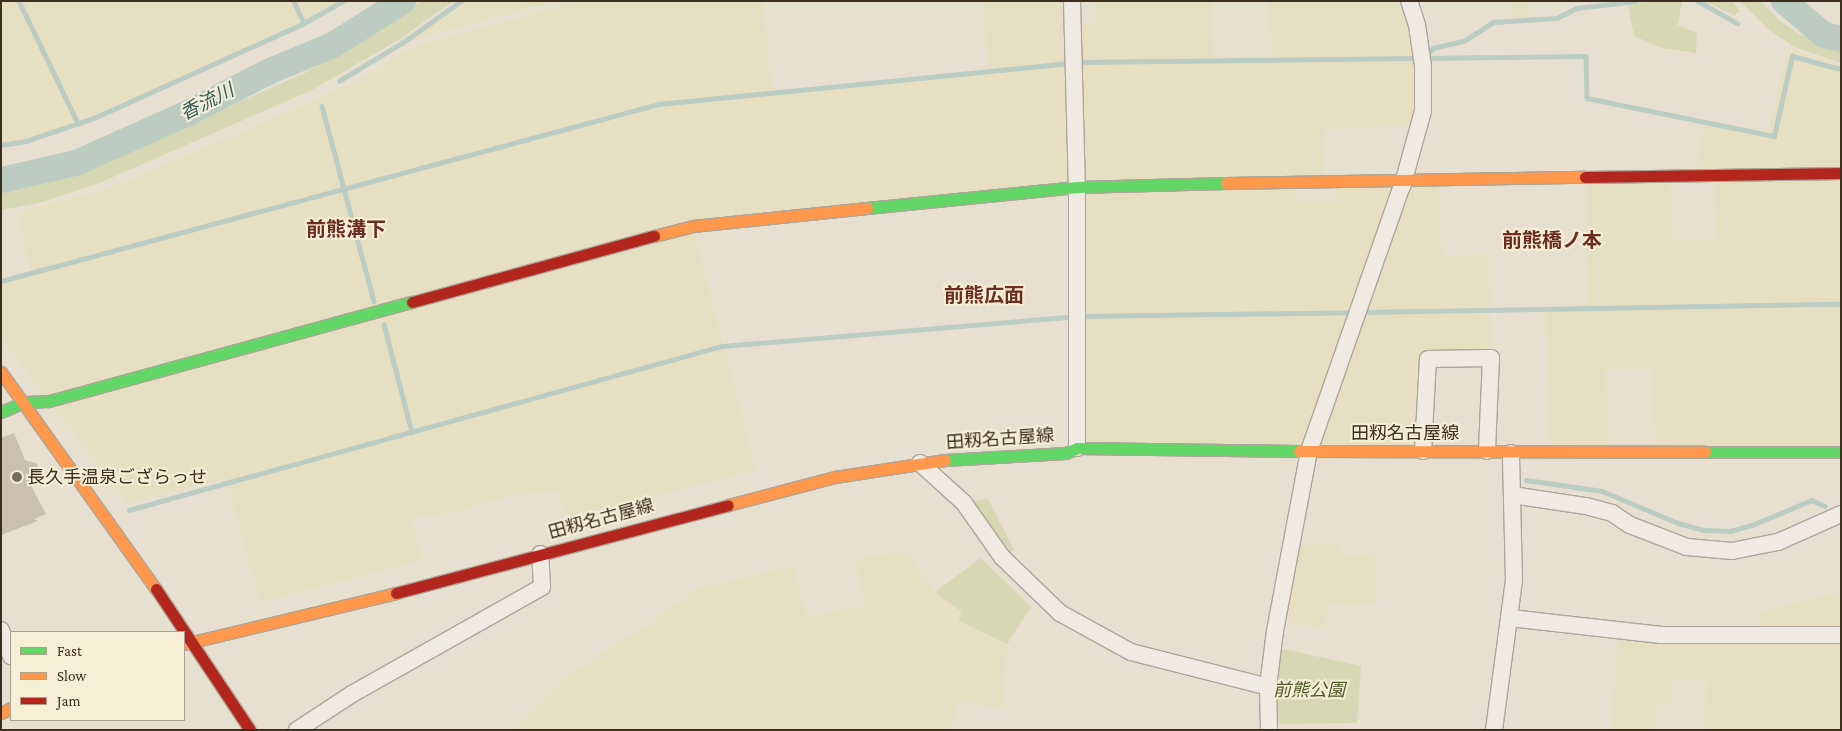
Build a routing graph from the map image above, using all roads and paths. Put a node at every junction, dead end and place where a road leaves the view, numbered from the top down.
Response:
1 (1072, 1) edge
2 (1408, 1) edge
3 (1841, 173) edge
4 (1404, 179) junction
5 (1077, 187) junction
6 (1, 372) edge
7 (24, 402) junction
8 (1, 412) edge
9 (1077, 448) junction
10 (1487, 450) junction
11 (1309, 451) junction
12 (1423, 451) junction
13 (1841, 452) edge
14 (1511, 453) junction
15 (920, 463) junction
16 (1512, 495) junction
17 (1841, 514) edge
18 (540, 554) junction
19 (1510, 618) junction
20 (1, 630) edge
21 (180, 631) edge
22 (1841, 634) edge
23 (188, 643) edge
24 (10, 653) edge
25 (1268, 688) junction
26 (250, 730) edge
27 (297, 730) edge
28 (1269, 730) edge
29 (1494, 730) edge

1 - 5 street
2 - 4 street
3 - 4 street
4 - 5 street
4 - 11 street
5 - 7 street
5 - 9 street
6 - 7 street
7 - 8 street
7 - 21 street
9 - 11 street, 田籾名古屋線
9 - 15 street, 田籾名古屋線
10 - 12 street, 田籾名古屋線
10 - 12 street
10 - 14 street, 田籾名古屋線
11 - 12 street, 田籾名古屋線
11 - 25 street
13 - 14 street, 田籾名古屋線
14 - 16 street
15 - 18 street, 田籾名古屋線
15 - 25 street
16 - 17 street
16 - 19 street
18 - 23 street, 田籾名古屋線
18 - 27 street
19 - 22 street
19 - 29 street
20 - 24 street
23 - 26 street
25 - 28 street

